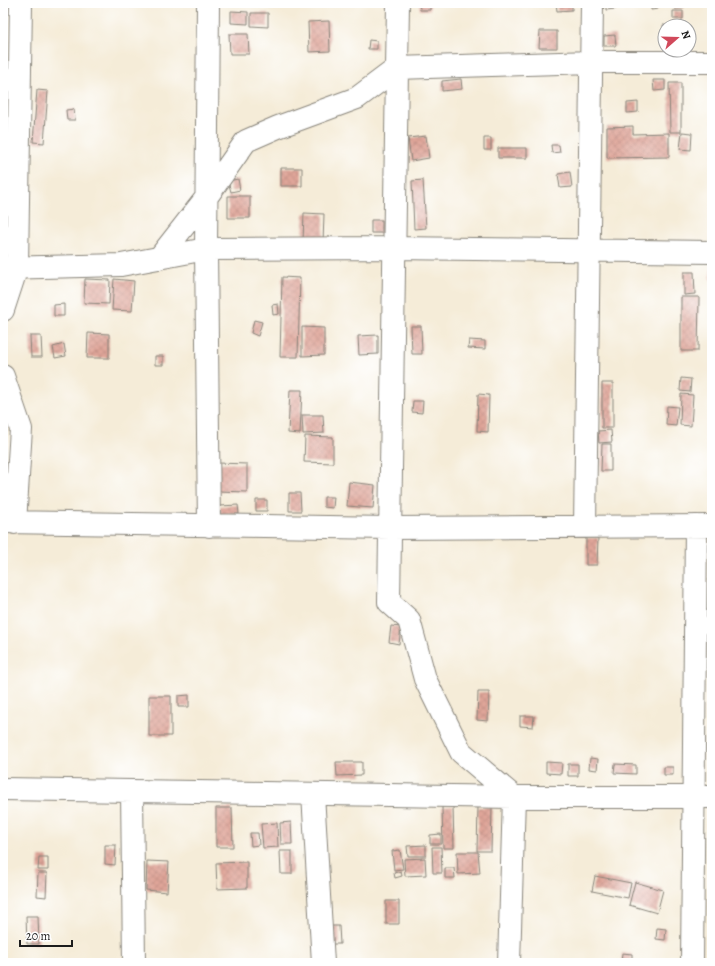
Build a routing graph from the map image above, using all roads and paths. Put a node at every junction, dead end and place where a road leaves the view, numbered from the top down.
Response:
1 (20, 3) edge
2 (208, 3) edge
3 (398, 3) edge
4 (592, 3) edge
5 (592, 62) junction
6 (712, 62) edge
7 (397, 68) junction
8 (206, 198) junction
9 (394, 248) junction
10 (206, 249) junction
11 (589, 250) junction
12 (712, 252) edge
13 (159, 258) junction
14 (10, 267) edge
15 (3, 310) edge
16 (3, 376) edge
17 (9, 522) edge
18 (209, 526) junction
19 (704, 526) edge
20 (585, 527) junction
21 (390, 528) junction
22 (3, 789) edge
23 (132, 791) junction
24 (313, 794) junction
25 (514, 797) junction
26 (703, 797) edge
27 (134, 963) edge
28 (323, 963) edge
29 (509, 963) edge
30 (692, 963) edge

1 - 14 street
2 - 8 street
3 - 7 street
4 - 5 street
5 - 6 street
5 - 7 street
5 - 11 street
7 - 8 street
7 - 9 street
8 - 10 street
8 - 13 street
9 - 10 street
9 - 11 street
9 - 21 street
10 - 13 street
10 - 18 street
11 - 12 street
11 - 20 street
13 - 14 street
14 - 15 street
16 - 17 street
17 - 18 street
18 - 21 street
19 - 20 street
19 - 26 street
20 - 21 street
21 - 25 street
22 - 23 street
23 - 24 street
23 - 27 street
24 - 25 street
24 - 28 street
25 - 26 street
25 - 29 street
26 - 30 street

